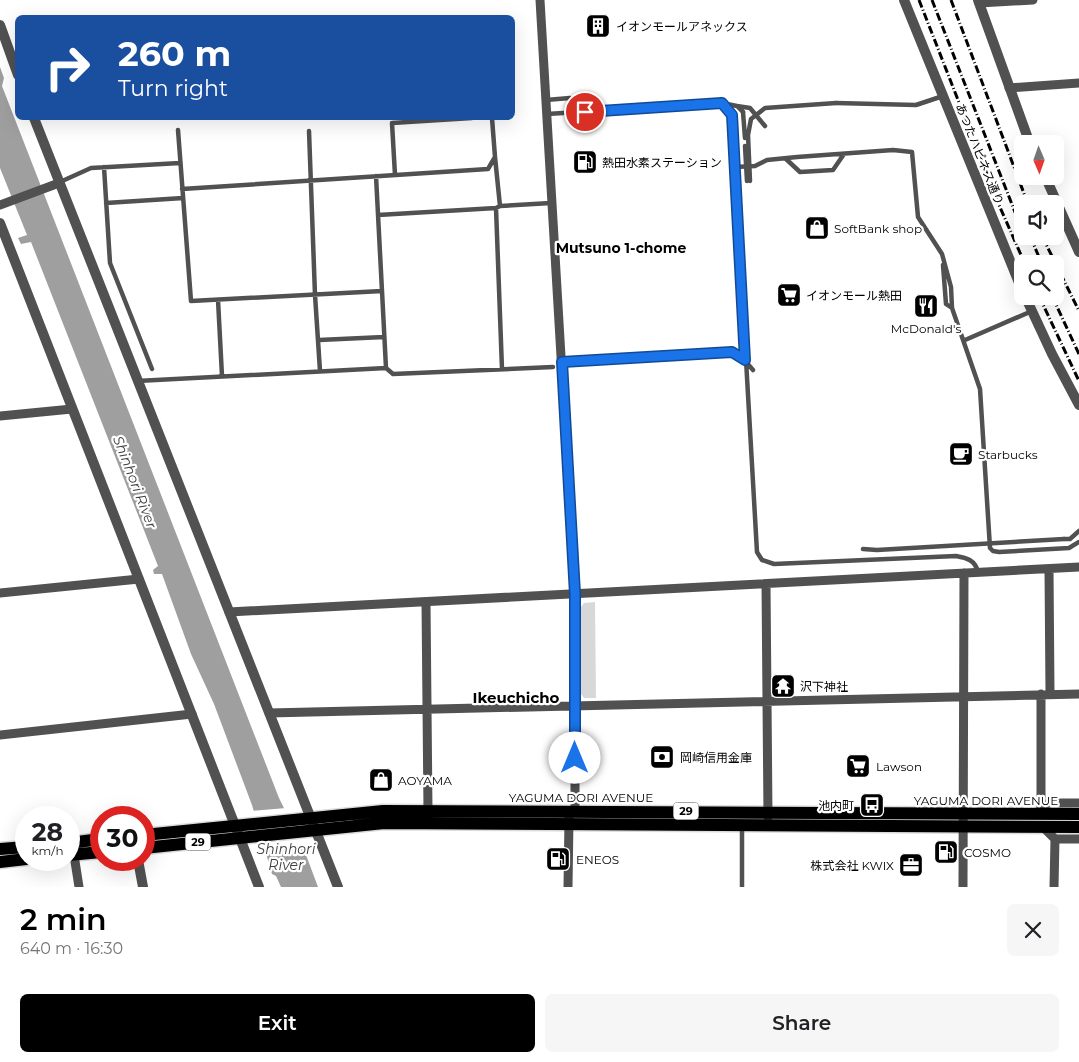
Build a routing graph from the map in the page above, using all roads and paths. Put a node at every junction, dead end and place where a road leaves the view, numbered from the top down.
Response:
1 (540, 0) edge
2 (904, 0) edge
3 (1033, 0) edge
4 (979, 2) edge
5 (0, 25) edge
6 (15, 66) edge
7 (1079, 83) edge
8 (1009, 88) junction
9 (943, 95) junction
10 (570, 98) dead end
11 (546, 100) junction
12 (722, 103) junction
13 (737, 106) junction
14 (547, 114) junction
15 (35, 120) edge
16 (440, 120) edge
17 (492, 120) edge
18 (765, 126) dead end
19 (178, 130) dead end
20 (309, 131) dead end
21 (1027, 135) edge
22 (844, 154) junction
23 (495, 156) junction
24 (786, 159) junction
25 (180, 163) junction
26 (104, 167) junction
27 (735, 167) junction
28 (395, 175) junction
29 (376, 176) junction
30 (312, 180) junction
31 (54, 185) junction
32 (1049, 185) edge
33 (182, 189) junction
34 (183, 198) junction
35 (106, 202) junction
36 (553, 203) junction
37 (2, 204) edge
38 (498, 207) junction
39 (378, 215) junction
40 (0, 223) edge
41 (1079, 252) edge
42 (1014, 270) edge
43 (382, 291) junction
44 (315, 295) junction
45 (218, 300) junction
46 (1029, 305) edge
47 (1032, 311) junction
48 (384, 337) junction
49 (319, 340) junction
50 (965, 340) junction
51 (745, 360) junction
52 (562, 362) junction
53 (553, 367) dead end
54 (386, 368) junction
55 (152, 369) dead end
56 (502, 369) junction
57 (753, 370) dead end
58 (320, 371) junction
59 (222, 376) junction
60 (137, 381) junction
61 (1079, 405) edge
62 (72, 409) junction
63 (0, 416) edge
64 (1079, 531) edge
65 (1079, 542) edge
66 (863, 549) dead end
67 (1079, 567) edge
68 (1049, 569) junction
69 (978, 572) junction
70 (964, 573) junction
71 (139, 579) junction
72 (766, 584) junction
73 (0, 593) edge
74 (575, 594) junction
75 (426, 602) junction
76 (230, 612) junction
77 (1045, 694) junction
78 (1079, 694) edge
79 (963, 696) junction
80 (767, 701) junction
81 (575, 706) junction
82 (427, 709) junction
83 (269, 713) junction
84 (192, 714) junction
85 (0, 734) edge
86 (1079, 803) edge
87 (1040, 810) junction
88 (428, 811) junction
89 (572, 811) junction
90 (768, 812) junction
91 (1079, 814) edge
92 (305, 818) junction
93 (963, 821) junction
94 (1062, 821) junction
95 (569, 824) junction
96 (234, 825) junction
97 (742, 825) junction
98 (768, 825) junction
99 (1043, 827) junction
100 (1079, 827) edge
101 (310, 831) junction
102 (155, 834) edge
103 (239, 838) junction
104 (1079, 838) edge
105 (1055, 839) junction
106 (155, 847) edge
107 (15, 848) edge
108 (0, 849) edge
109 (15, 860) edge
110 (0, 862) edge
111 (75, 871) edge
112 (140, 871) edge
113 (79, 887) edge
114 (143, 887) edge
115 (259, 887) edge
116 (338, 887) edge
117 (568, 887) edge
118 (742, 887) edge
119 (963, 887) edge
120 (1054, 887) edge

1 - 11 street
2 - 9 street, あつたハピネス通り
3 - 4 street
4 - 8 street
5 - 6 street
7 - 8 street
8 - 21 street
9 - 13 lane, bridge
9 - 42 street, あつたハピネス通り
10 - 11 lane
11 - 14 street
12 - 13 lane
12 - 14 lane
12 - 27 lane
13 - 18 lane
14 - 36 street
15 - 31 street
16 - 28 lane
17 - 23 lane
19 - 25 lane
20 - 30 lane
22 - 24 lane
22 - 24 lane
22 - 50 lane
23 - 28 lane
23 - 38 lane
24 - 27 lane
25 - 26 lane
25 - 33 lane
26 - 31 lane
26 - 35 lane
27 - 51 lane
28 - 29 lane
29 - 30 lane
29 - 39 lane
30 - 33 lane
30 - 44 lane
31 - 37 street
31 - 60 street
32 - 41 street
33 - 34 lane
34 - 35 lane
34 - 45 lane
35 - 55 lane
36 - 38 lane
36 - 52 street
38 - 39 lane
38 - 56 lane
39 - 43 lane
40 - 62 street
43 - 44 lane
43 - 48 lane
44 - 45 lane
44 - 49 lane
45 - 59 lane
46 - 47 street
47 - 50 lane
47 - 61 street
48 - 49 lane
48 - 54 lane
49 - 58 lane
50 - 65 lane
51 - 52 lane
51 - 57 lane
51 - 69 lane
52 - 74 street
53 - 56 lane
54 - 56 lane
54 - 58 lane
58 - 59 lane
59 - 60 lane
60 - 76 street
62 - 63 street
62 - 71 street
64 - 66 lane, bridge
67 - 68 street
68 - 69 street
68 - 77 street
69 - 70 street
70 - 72 street
70 - 79 street
71 - 73 street
71 - 84 street
72 - 74 street
72 - 80 street
74 - 75 street
74 - 81 street
75 - 76 street
75 - 82 street
76 - 83 street
77 - 78 street
77 - 79 street
77 - 87 street
79 - 80 street
79 - 93 street
80 - 81 street
80 - 90 street
81 - 82 street
81 - 89 street
82 - 83 street
82 - 88 street
83 - 92 street
84 - 85 street
84 - 96 street
86 - 87 street
87 - 93 main road, YAGUMA DORI AVENUE / 29
87 - 94 main road, YAGUMA DORI AVENUE / 29
88 - 89 main road, YAGUMA DORI AVENUE / 29
88 - 92 main road, YAGUMA DORI AVENUE / 29
89 - 90 main road, YAGUMA DORI AVENUE / 29
89 - 95 street
90 - 93 main road, YAGUMA DORI AVENUE / 29
90 - 98 street
91 - 94 main road, YAGUMA DORI AVENUE / 29
92 - 96 main road, YAGUMA DORI AVENUE / 29
92 - 101 street
93 - 98 main road, YAGUMA DORI AVENUE / 29
93 - 99 main road, YAGUMA DORI AVENUE / 29
93 - 119 street
94 - 99 main road, YAGUMA DORI AVENUE / 29
94 - 100 main road, YAGUMA DORI AVENUE / 29
95 - 97 main road, YAGUMA DORI AVENUE / 29
95 - 101 main road, YAGUMA DORI AVENUE / 29
95 - 117 street
96 - 102 main road, YAGUMA DORI AVENUE / 29
96 - 103 street
97 - 98 main road, YAGUMA DORI AVENUE / 29
97 - 118 lane
99 - 105 street
101 - 103 main road, YAGUMA DORI AVENUE / 29
101 - 116 street
103 - 106 main road, YAGUMA DORI AVENUE / 29
103 - 115 street
104 - 105 street
105 - 120 street
107 - 108 main road
109 - 110 main road
111 - 113 street
112 - 114 street

